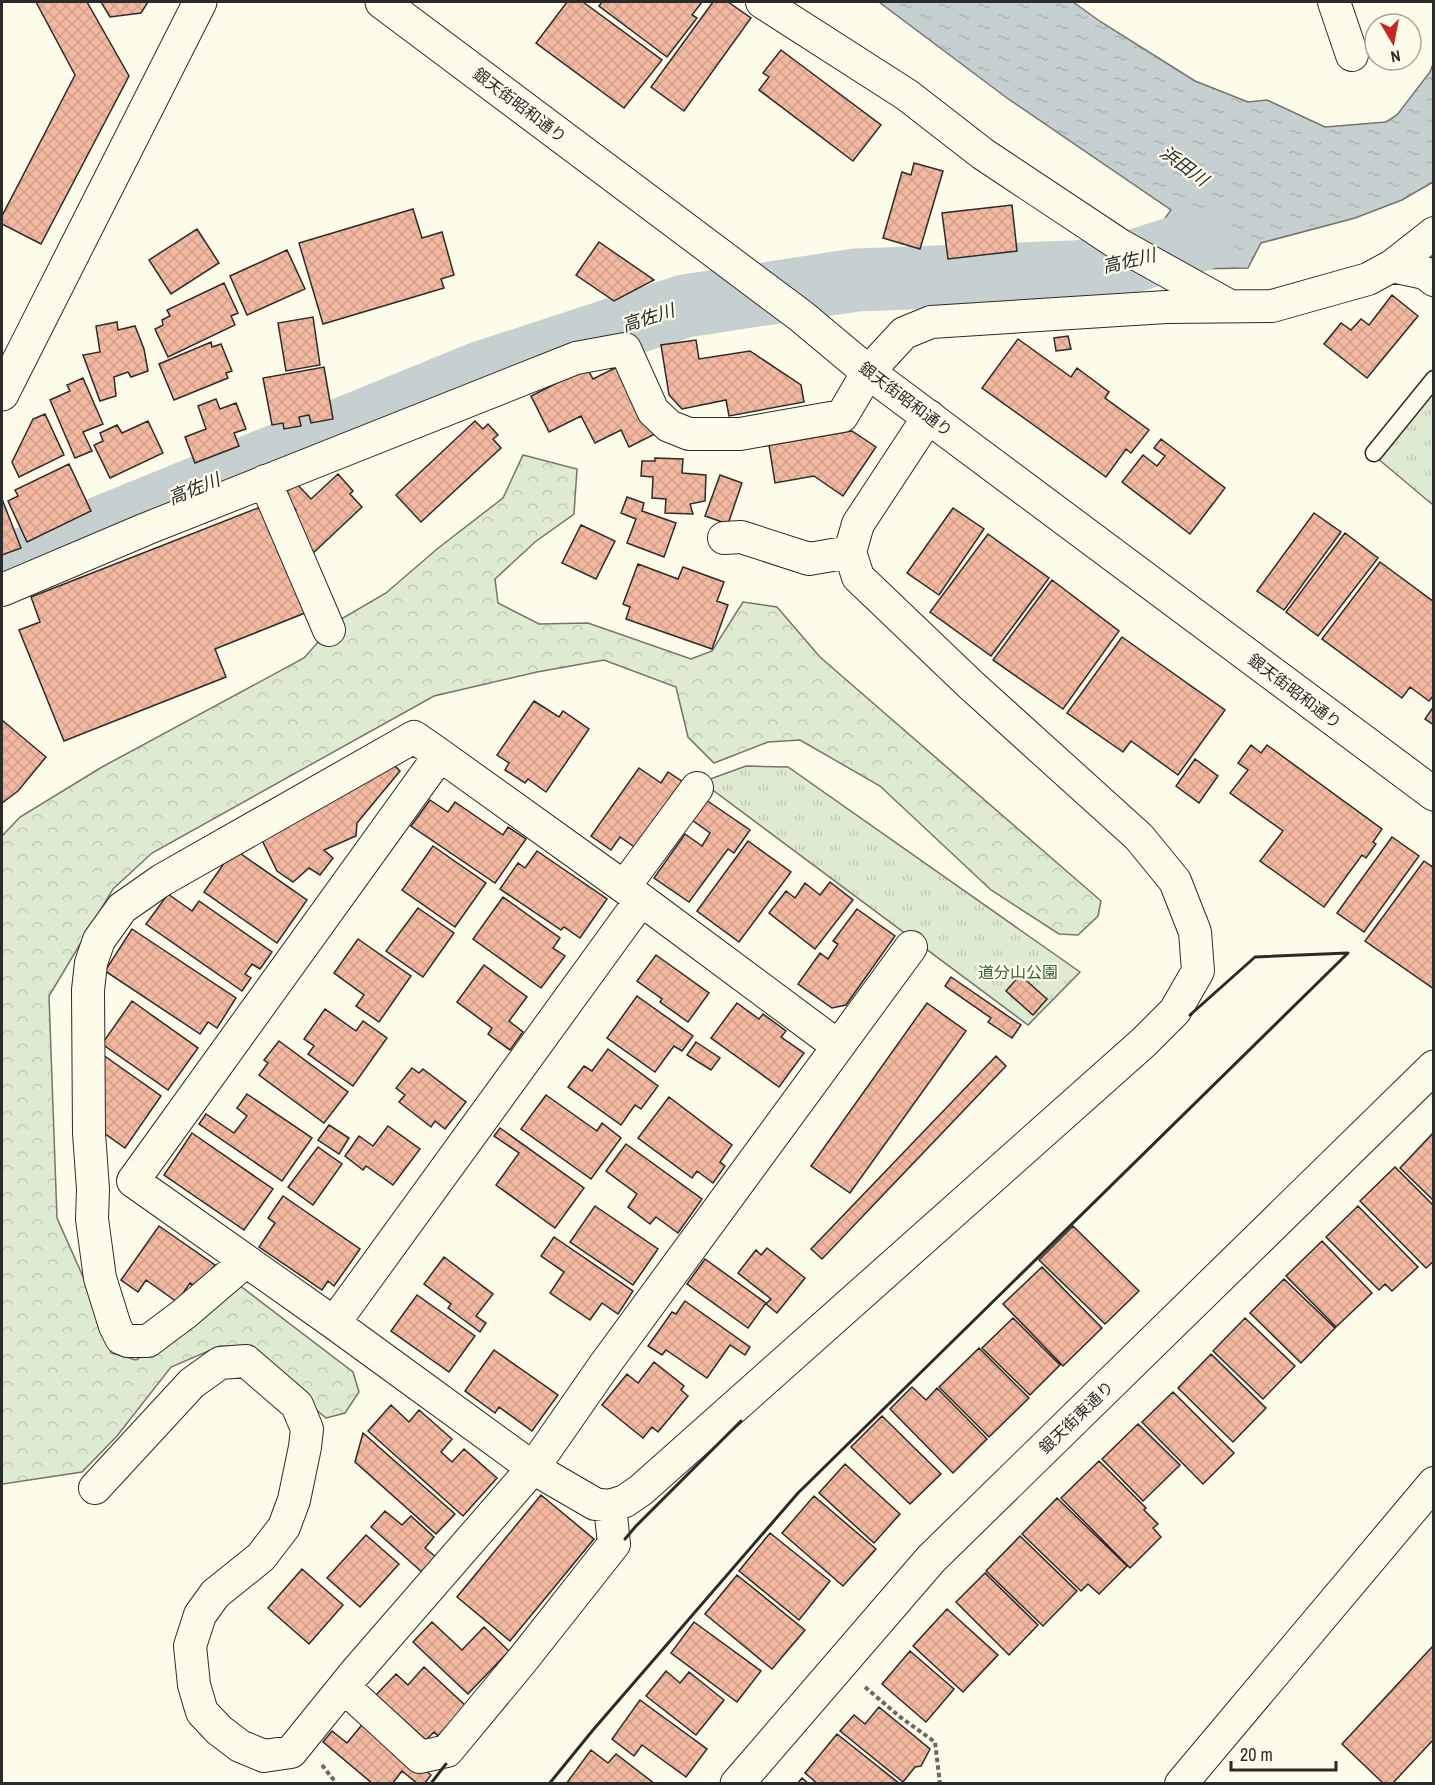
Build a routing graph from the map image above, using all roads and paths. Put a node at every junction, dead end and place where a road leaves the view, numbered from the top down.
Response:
1 (200, 2) edge
2 (382, 2) edge
3 (762, 2) edge
4 (1334, 2) edge
5 (1352, 55) dead end
6 (1434, 233) edge
7 (1392, 266) junction
8 (1434, 280) edge
9 (1229, 306) junction
10 (868, 372) junction
11 (1434, 379) edge
12 (2, 394) edge
13 (929, 416) junction
14 (1374, 453) dead end
15 (265, 481) junction
16 (724, 538) dead end
17 (850, 552) junction
18 (2, 590) edge
19 (328, 630) dead end
20 (440, 755) junction
21 (697, 788) dead end
22 (1434, 794) edge
23 (632, 894) junction
24 (911, 947) dead end
25 (838, 1046) junction
26 (1434, 1066) edge
27 (91, 1153) junction
28 (132, 1181) junction
29 (246, 1261) junction
30 (334, 1323) junction
31 (533, 1468) junction
32 (1434, 1483) edge
33 (95, 1488) dead end
34 (610, 1506) junction
35 (862, 1685) dead end
36 (344, 1687) junction
37 (737, 1784) edge
38 (940, 1784) edge
39 (1181, 1784) edge

1 - 12 street
2 - 10 street, 銀天街昭和通り
3 - 9 street
4 - 5 street
6 - 7 street
7 - 8 street
7 - 9 street
9 - 10 street
10 - 13 street, 銀天街昭和通り
10 - 15 street
11 - 14 lane
13 - 17 street
13 - 22 street, 銀天街昭和通り
15 - 18 street
15 - 19 street
16 - 17 street
17 - 34 street
20 - 23 street
20 - 27 street
20 - 28 street
21 - 23 street
23 - 25 street
23 - 30 street
24 - 25 street
25 - 31 street
26 - 37 street, 銀天街東通り
27 - 28 street
27 - 29 street
28 - 29 street
29 - 30 street
30 - 31 street
31 - 34 street
31 - 36 street
32 - 39 street
33 - 36 street
34 - 36 street
35 - 38 path

